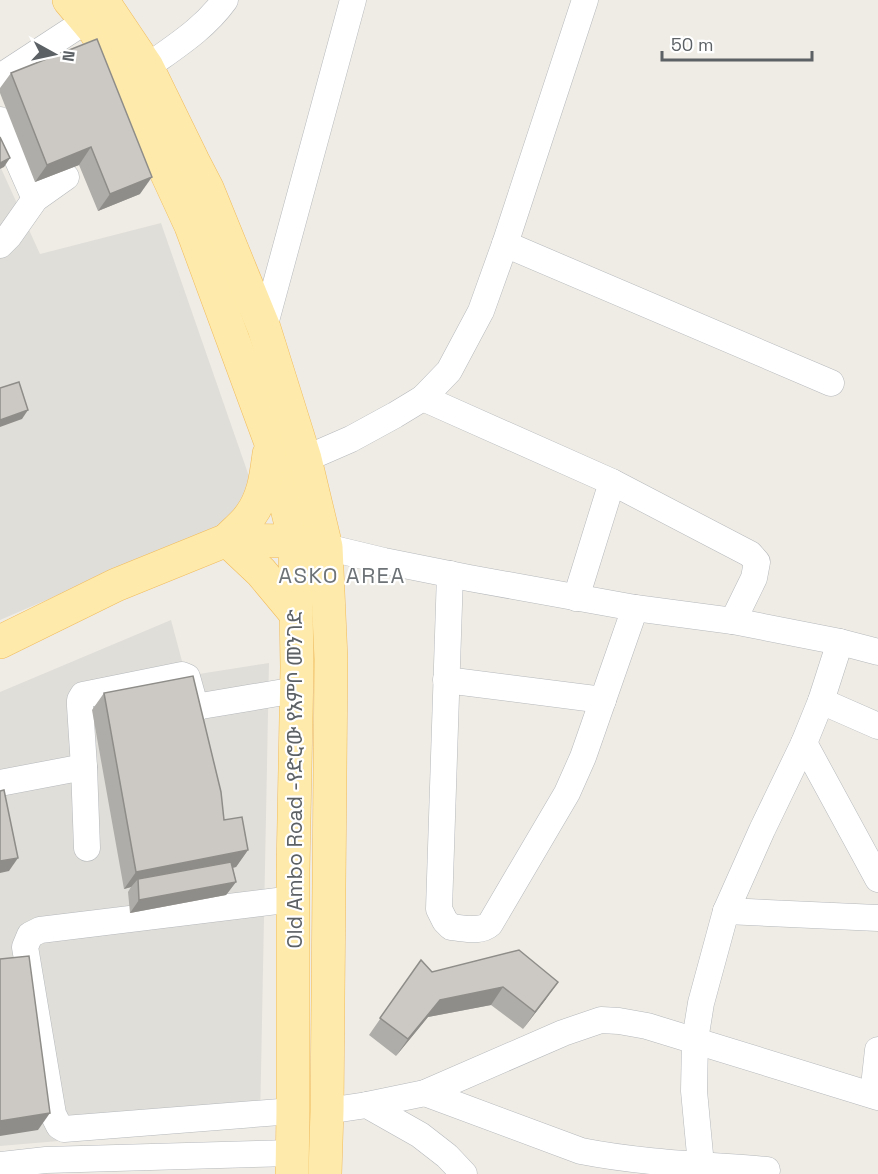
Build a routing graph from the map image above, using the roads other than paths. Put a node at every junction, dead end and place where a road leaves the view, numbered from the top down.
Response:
1 (225, 0) edge
2 (353, 0) edge
3 (585, 0) edge
4 (86, 7) edge
5 (147, 67) junction
6 (0, 77) edge
7 (0, 120) edge
8 (66, 177) edge
9 (35, 198) junction
10 (505, 244) junction
11 (0, 246) edge
12 (264, 328) junction
13 (831, 383) dead end
14 (423, 398) junction
15 (271, 443) junction
16 (305, 459) junction
17 (612, 482) junction
18 (227, 540) junction
19 (295, 541) junction
20 (326, 547) junction
21 (450, 574) junction
22 (576, 598) junction
23 (635, 608) junction
24 (296, 614) junction
25 (734, 621) junction
26 (0, 642) edge
27 (840, 642) junction
28 (878, 652) edge
29 (446, 680) junction
30 (296, 690) junction
31 (603, 700) junction
32 (821, 701) junction
33 (878, 726) edge
34 (804, 743) junction
35 (84, 767) junction
36 (0, 783) edge
37 (87, 848) dead end
38 (878, 879) edge
39 (293, 899) junction
40 (726, 911) junction
41 (878, 918) edge
42 (26, 957) junction
43 (0, 961) edge
44 (695, 1040) junction
45 (878, 1050) edge
46 (425, 1093) junction
47 (875, 1096) edge
48 (367, 1105) junction
49 (293, 1111) junction
50 (327, 1111) junction
51 (292, 1164) edge
52 (0, 1165) edge
53 (701, 1165) junction
54 (767, 1170) dead end
55 (325, 1174) edge
56 (465, 1174) edge

1 - 5 street
2 - 12 street
3 - 10 street
4 - 5 main road, Old Ambo Road -የድሮው የአምቦ መንገድ
4 - 6 street
4 - 15 main road, Old Ambo Road -የድሮው የአምቦ መንገድ
5 - 12 main road, Old Ambo Road -የድሮው የአምቦ መንገድ
7 - 9 street
8 - 9 street
9 - 11 street
10 - 13 street
10 - 14 street
12 - 16 main road, Old Ambo Road -የድሮው የአምቦ መንገድ
14 - 16 street
14 - 17 street
15 - 18 main road
15 - 19 main road, Old Ambo Road -የድሮው የአምቦ መንገድ
16 - 20 main road, Old Ambo Road -የድሮው የአምቦ መንገድ
17 - 22 street
17 - 25 street
18 - 19 main road
18 - 24 main road
18 - 26 main road
19 - 20 main road
19 - 24 main road, Old Ambo Road -የድሮው የአምቦ መንገድ
20 - 21 street
20 - 50 main road, Old Ambo Road -የድሮው የአምቦ መንገድ
21 - 22 street
21 - 29 street
22 - 23 street
23 - 25 street
23 - 31 street
24 - 30 main road, Old Ambo Road -የድሮው የአምቦ መንገድ
25 - 27 street
27 - 28 street
27 - 32 street
29 - 31 street
29 - 31 street
30 - 35 street
30 - 39 main road, Old Ambo Road -የድሮው የአምቦ መንገድ
32 - 33 street
32 - 34 street
34 - 38 street
34 - 40 street
35 - 36 street
35 - 37 street
39 - 42 street
39 - 49 main road, Old Ambo Road -የድሮው የአምቦ መንገድ
40 - 41 street
40 - 44 street
42 - 43 street
42 - 49 street
44 - 46 street
44 - 47 street
44 - 53 street
45 - 47 street
46 - 48 street
46 - 53 street
48 - 50 street
48 - 56 street
49 - 51 main road, Old Ambo Road -የድሮው የአምቦ መንገድ
50 - 55 main road, Old Ambo Road -የድሮው የአምቦ መንገድ
51 - 52 street
53 - 54 street

